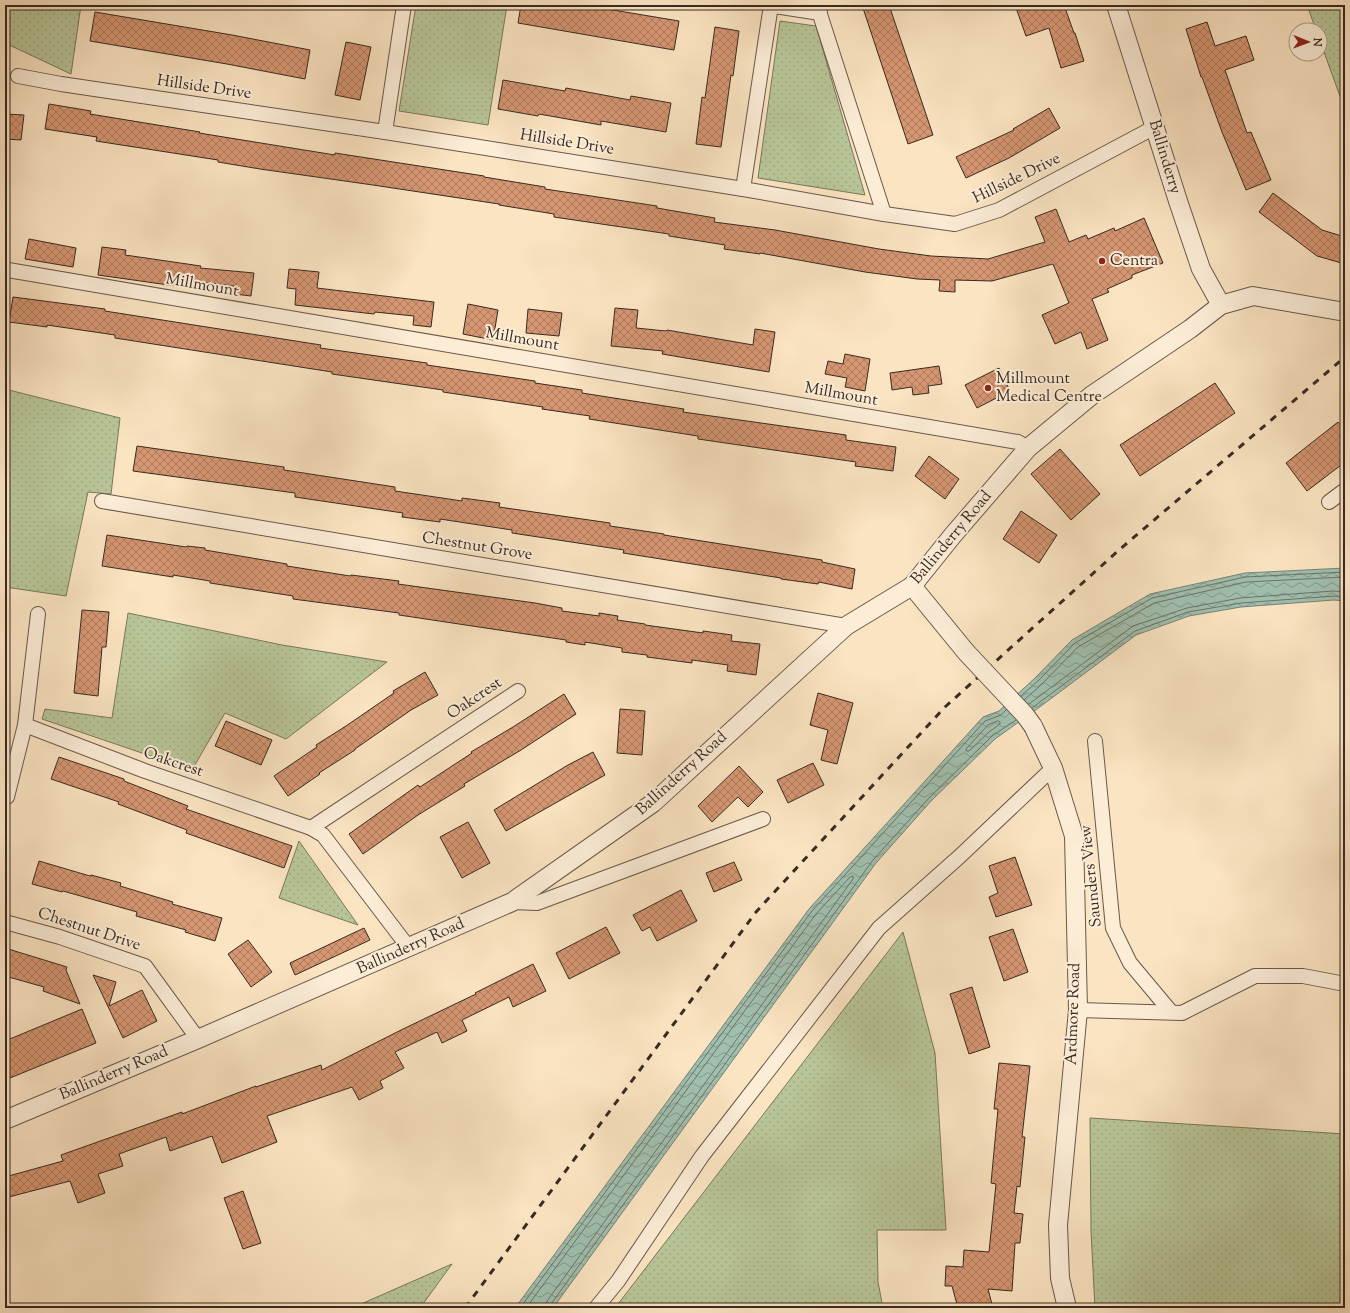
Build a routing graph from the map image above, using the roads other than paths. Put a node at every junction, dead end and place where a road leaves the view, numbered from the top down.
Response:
1 (404, 5) edge
2 (769, 5) edge
3 (1116, 5) edge
4 (818, 9) edge
5 (18, 76) dead end
6 (1155, 127) junction
7 (385, 132) junction
8 (743, 189) junction
9 (884, 214) junction
10 (8, 270) dead end
11 (1221, 305) junction
12 (1345, 312) edge
13 (1028, 448) junction
14 (1345, 490) edge
15 (102, 502) dead end
16 (1329, 502) dead end
17 (912, 586) junction
18 (38, 614) dead end
19 (846, 626) junction
20 (518, 691) dead end
21 (25, 725) junction
22 (1095, 742) dead end
23 (1053, 768) junction
24 (8, 797) dead end
25 (763, 818) dead end
26 (311, 828) junction
27 (512, 902) junction
28 (5, 922) edge
29 (409, 948) junction
30 (1345, 984) edge
31 (1078, 1010) junction
32 (1171, 1012) junction
33 (198, 1039) junction
34 (5, 1120) edge
35 (596, 1308) edge
36 (1067, 1308) edge

1 - 7 street
2 - 4 street
2 - 8 street
3 - 6 street, Ballinderry
4 - 9 street
5 - 7 street, Hillside Drive
6 - 9 street, Hillside Drive
6 - 11 street, Ballinderry
7 - 8 street, Hillside Drive
8 - 9 street, Hillside Drive
10 - 13 street, Millmount
11 - 12 street
11 - 13 street, Ballinderry Road
13 - 17 street, Ballinderry Road
14 - 16 street
15 - 19 street, Chestnut Grove
17 - 19 street, Ballinderry Road
17 - 23 street, Ardmore Road, bridge
18 - 21 street
19 - 27 street, Ballinderry Road
20 - 26 street, Oakcrest
21 - 24 street
21 - 26 street, Oakcrest
22 - 32 street, Saunders View
23 - 31 street, Ardmore Road
23 - 35 street
25 - 27 street
26 - 29 street, Oakcrest
27 - 29 street, Ballinderry Road
28 - 33 street, Chestnut Drive
29 - 33 street, Ballinderry Road
30 - 32 street
31 - 32 street
31 - 36 street, Ardmore Road
33 - 34 street, Ballinderry Road

